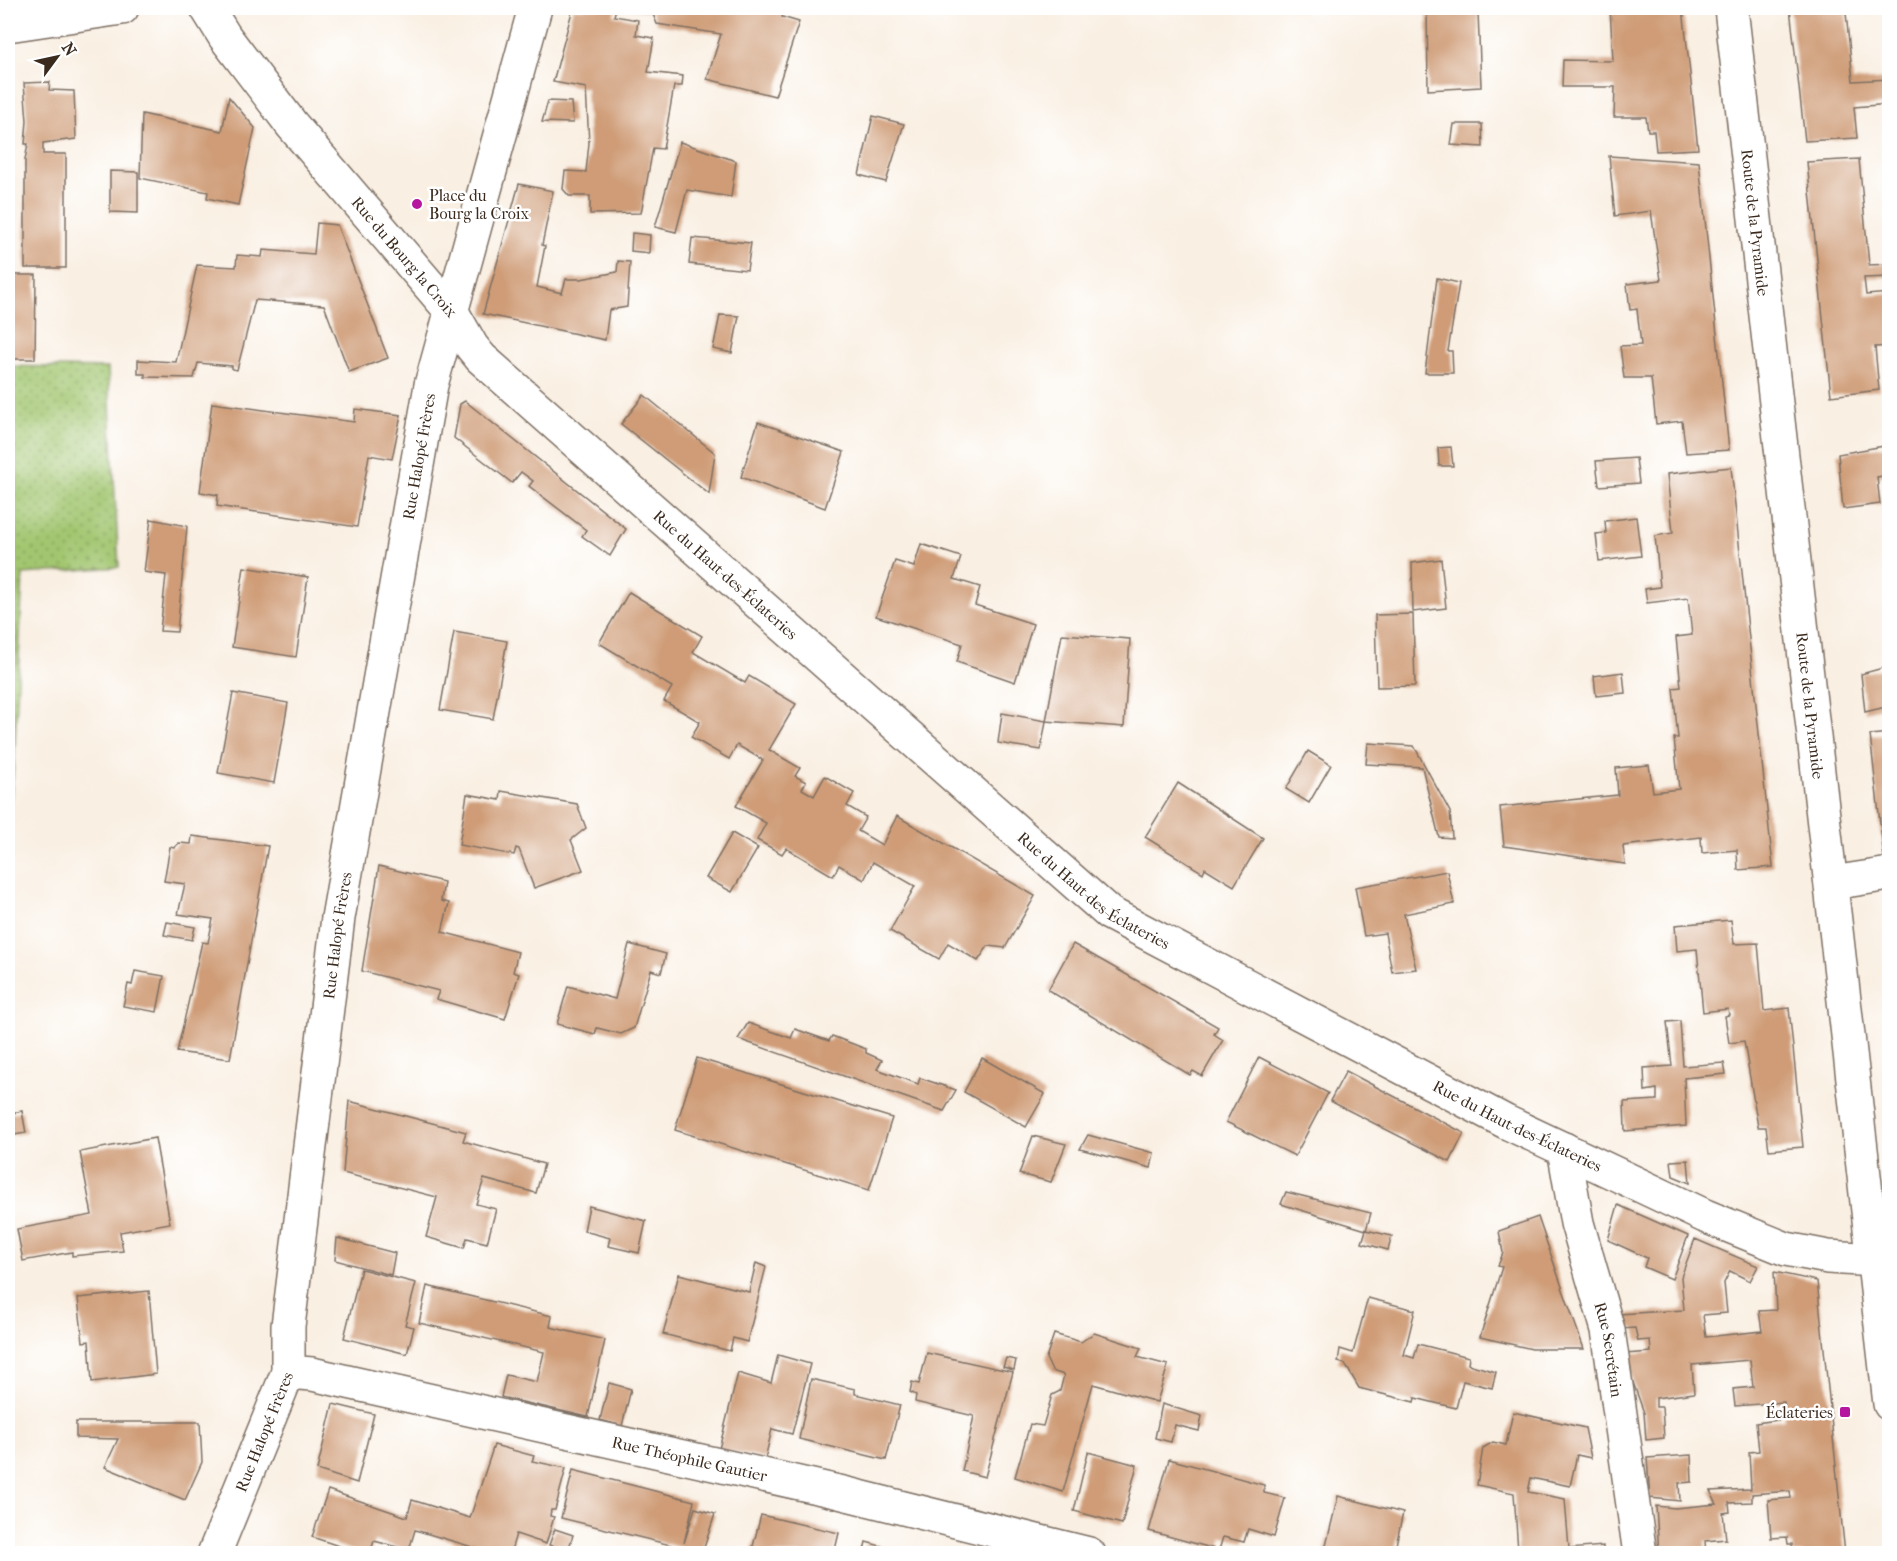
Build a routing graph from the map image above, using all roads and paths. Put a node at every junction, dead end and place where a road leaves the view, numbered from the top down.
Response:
1 (207, 8) edge
2 (535, 8) edge
3 (1731, 8) edge
4 (110, 9) edge
5 (8, 25) edge
6 (452, 312) junction
7 (1890, 874) edge
8 (1832, 883) junction
9 (1564, 1149) junction
10 (1881, 1261) edge
11 (288, 1372) junction
12 (1890, 1404) edge
13 (214, 1554) edge
14 (1089, 1554) edge
15 (1640, 1554) edge

1 - 6 street, Rue du Bourg la Croix
2 - 6 street, Rue du Bourg la Croix
3 - 8 street, Route de la Pyramide
4 - 5 street
6 - 9 street, Rue du Haut-des-Éclateries
6 - 11 street, Rue Halopé Frères
7 - 8 street
8 - 10 street, Route de la Pyramide
9 - 10 street, Rue du Haut-des-Éclateries
9 - 15 street, Rue Secrétain
10 - 12 street, Route de la Pyramide
11 - 13 street, Rue Halopé Frères
11 - 14 street, Rue Théophile Gautier

